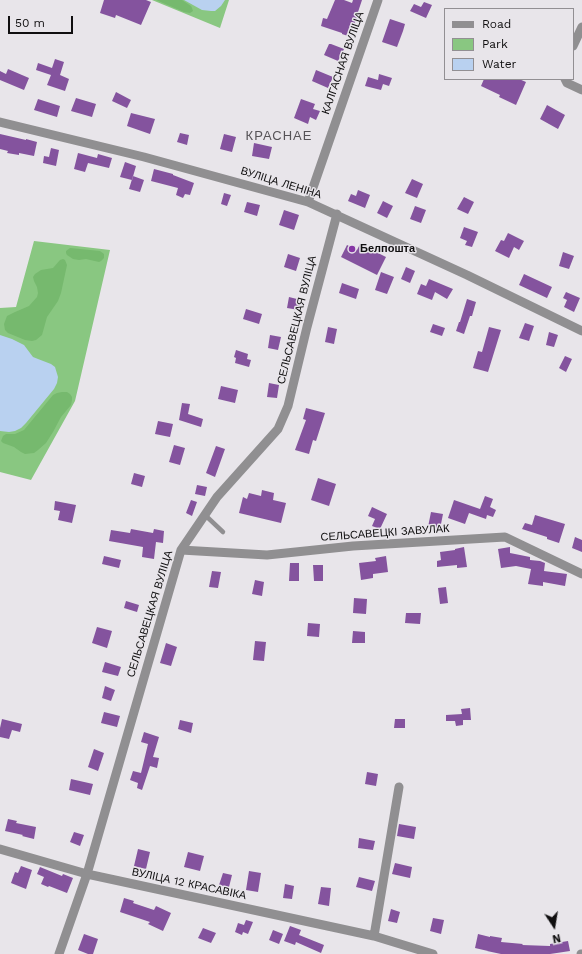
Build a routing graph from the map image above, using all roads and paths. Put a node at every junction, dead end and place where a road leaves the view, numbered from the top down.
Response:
1 (378, 0) edge
2 (582, 28) edge
3 (574, 44) edge
4 (566, 80) edge
5 (582, 90) edge
6 (0, 122) edge
7 (308, 202) junction
8 (337, 214) junction
9 (582, 331) edge
10 (205, 515) junction
11 (223, 532) dead end
12 (181, 550) junction
13 (582, 574) edge
14 (399, 787) dead end
15 (0, 849) edge
16 (87, 874) junction
17 (374, 936) junction
18 (59, 954) edge
19 (433, 954) edge

1 - 7 street, КАЛГАСНАЯ ВУЛІЦА
2 - 3 street
4 - 5 street
6 - 7 street, ВУЛІЦА ЛЕНІНА
7 - 8 street, ВУЛІЦА ЛЕНІНА
8 - 9 street, ВУЛІЦА ЛЕНІНА
8 - 10 street, СЕЛЬСАВЕЦКАЯ ВУЛІЦА
10 - 11 lane
10 - 12 street, СЕЛЬСАВЕЦКАЯ ВУЛІЦА
12 - 13 street, СЕЛЬСАВЕЦКІ ЗАВУЛАК
12 - 16 street, СЕЛЬСАВЕЦКАЯ ВУЛІЦА
14 - 17 street
15 - 16 street, ВУЛІЦА 12 КРАСАВІКА
16 - 17 street, ВУЛІЦА 12 КРАСАВІКА
16 - 18 street, СЕЛЬСАВЕЦКАЯ ВУЛІЦА
17 - 19 street, ВУЛІЦА 12 КРАСАВІКА

